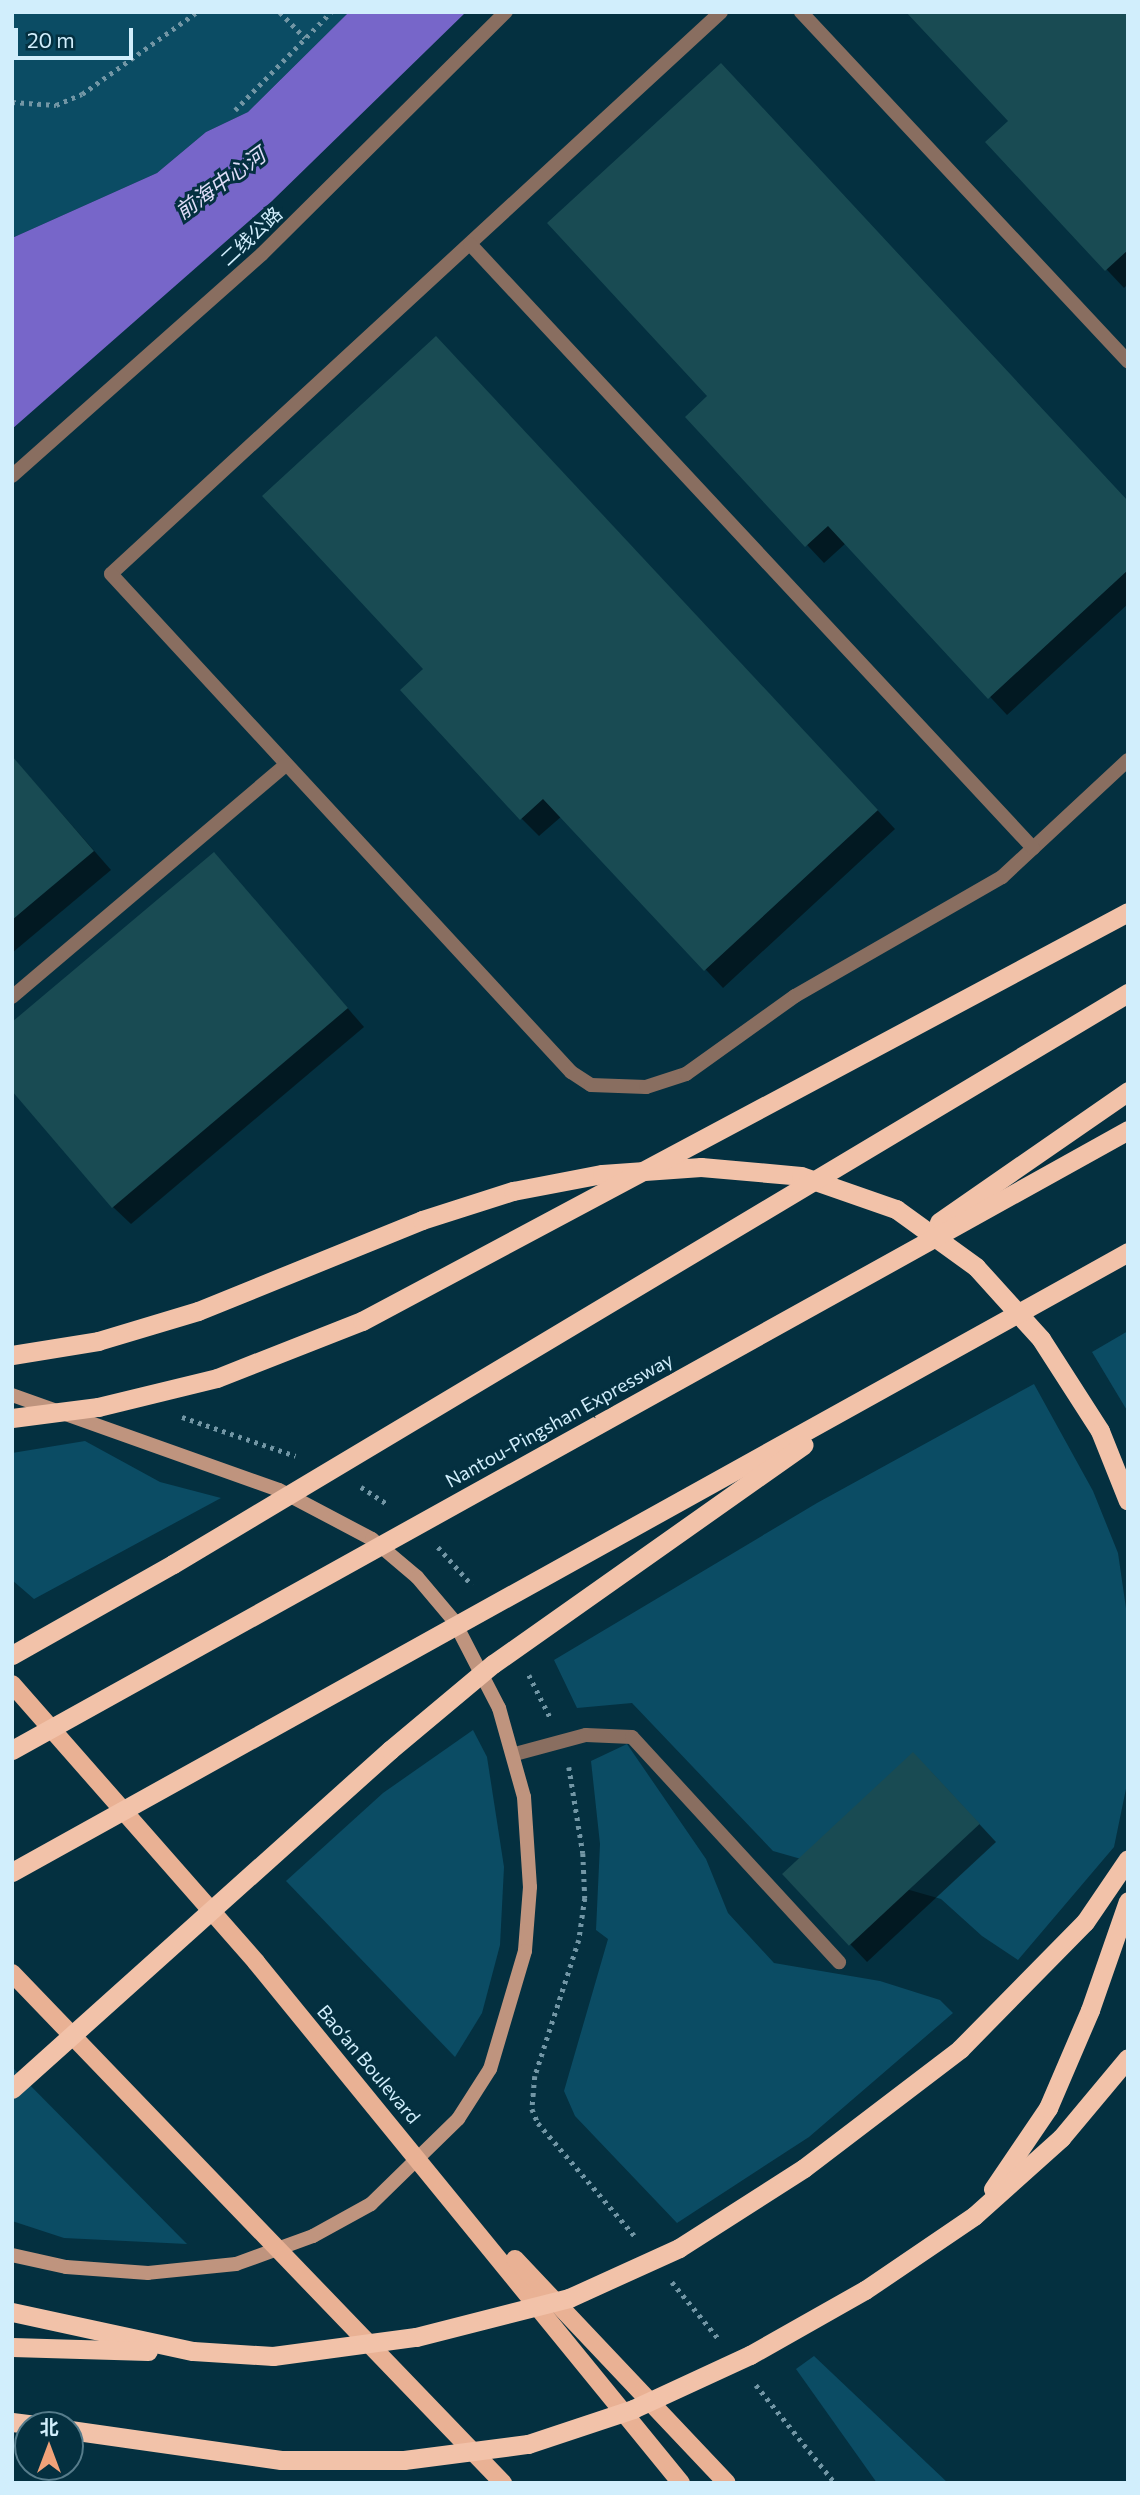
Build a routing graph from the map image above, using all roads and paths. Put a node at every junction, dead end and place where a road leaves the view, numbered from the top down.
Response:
1 (197, 12) edge
2 (280, 12) edge
3 (331, 12) edge
4 (506, 12) edge
5 (720, 12) edge
6 (801, 12) edge
7 (305, 38) junction
8 (12, 102) edge
9 (234, 110) dead end
10 (470, 244) junction
11 (1128, 362) edge
12 (12, 476) edge
13 (1128, 760) edge
14 (286, 765) junction
15 (1033, 848) junction
16 (1128, 912) edge
17 (1128, 993) edge
18 (12, 997) edge
19 (1128, 1091) edge
20 (1128, 1130) edge
21 (1128, 1252) edge
22 (850, 1284) junction
23 (12, 1355) edge
24 (900, 1378) junction
25 (12, 1395) edge
26 (12, 1418) edge
27 (1128, 1501) edge
28 (12, 1655) edge
29 (12, 1684) edge
30 (12, 1750) edge
31 (515, 1754) junction
32 (1128, 1859) edge
33 (12, 1872) edge
34 (1128, 1901) edge
35 (579, 1940) dead end
36 (839, 1962) dead end
37 (12, 1973) edge
38 (1128, 2058) edge
39 (12, 2089) edge
40 (430, 2171) junction
41 (974, 2216) junction
42 (638, 2240) dead end
43 (12, 2255) edge
44 (664, 2272) dead end
45 (12, 2312) edge
46 (12, 2347) edge
47 (725, 2347) dead end
48 (192, 2351) junction
49 (751, 2379) dead end
50 (84, 2432) edge
51 (503, 2483) edge
52 (681, 2483) edge
53 (727, 2483) edge
54 (835, 2483) edge

1 - 8 path
2 - 7 path
3 - 7 path
4 - 12 lane, 二线公路
5 - 10 lane
6 - 11 lane
7 - 9 path
10 - 14 lane
10 - 15 lane
13 - 15 lane
14 - 15 lane
14 - 18 lane
16 - 26 highway
17 - 28 highway
19 - 22 highway
20 - 22 highway, Nantou-Pingshan Expressway
21 - 24 highway
22 - 30 highway, Nantou-Pingshan Expressway
23 - 27 highway
24 - 33 highway
24 - 39 highway
25 - 31 main road
29 - 40 main road, Bao‘an Boulevard
31 - 36 lane
31 - 43 main road
32 - 48 highway
34 - 41 highway
35 - 42 path
37 - 51 main road
38 - 41 highway
40 - 52 main road, Bao‘an Boulevard
40 - 53 main road
41 - 50 highway
44 - 47 path
45 - 48 highway
46 - 48 highway
49 - 54 path

